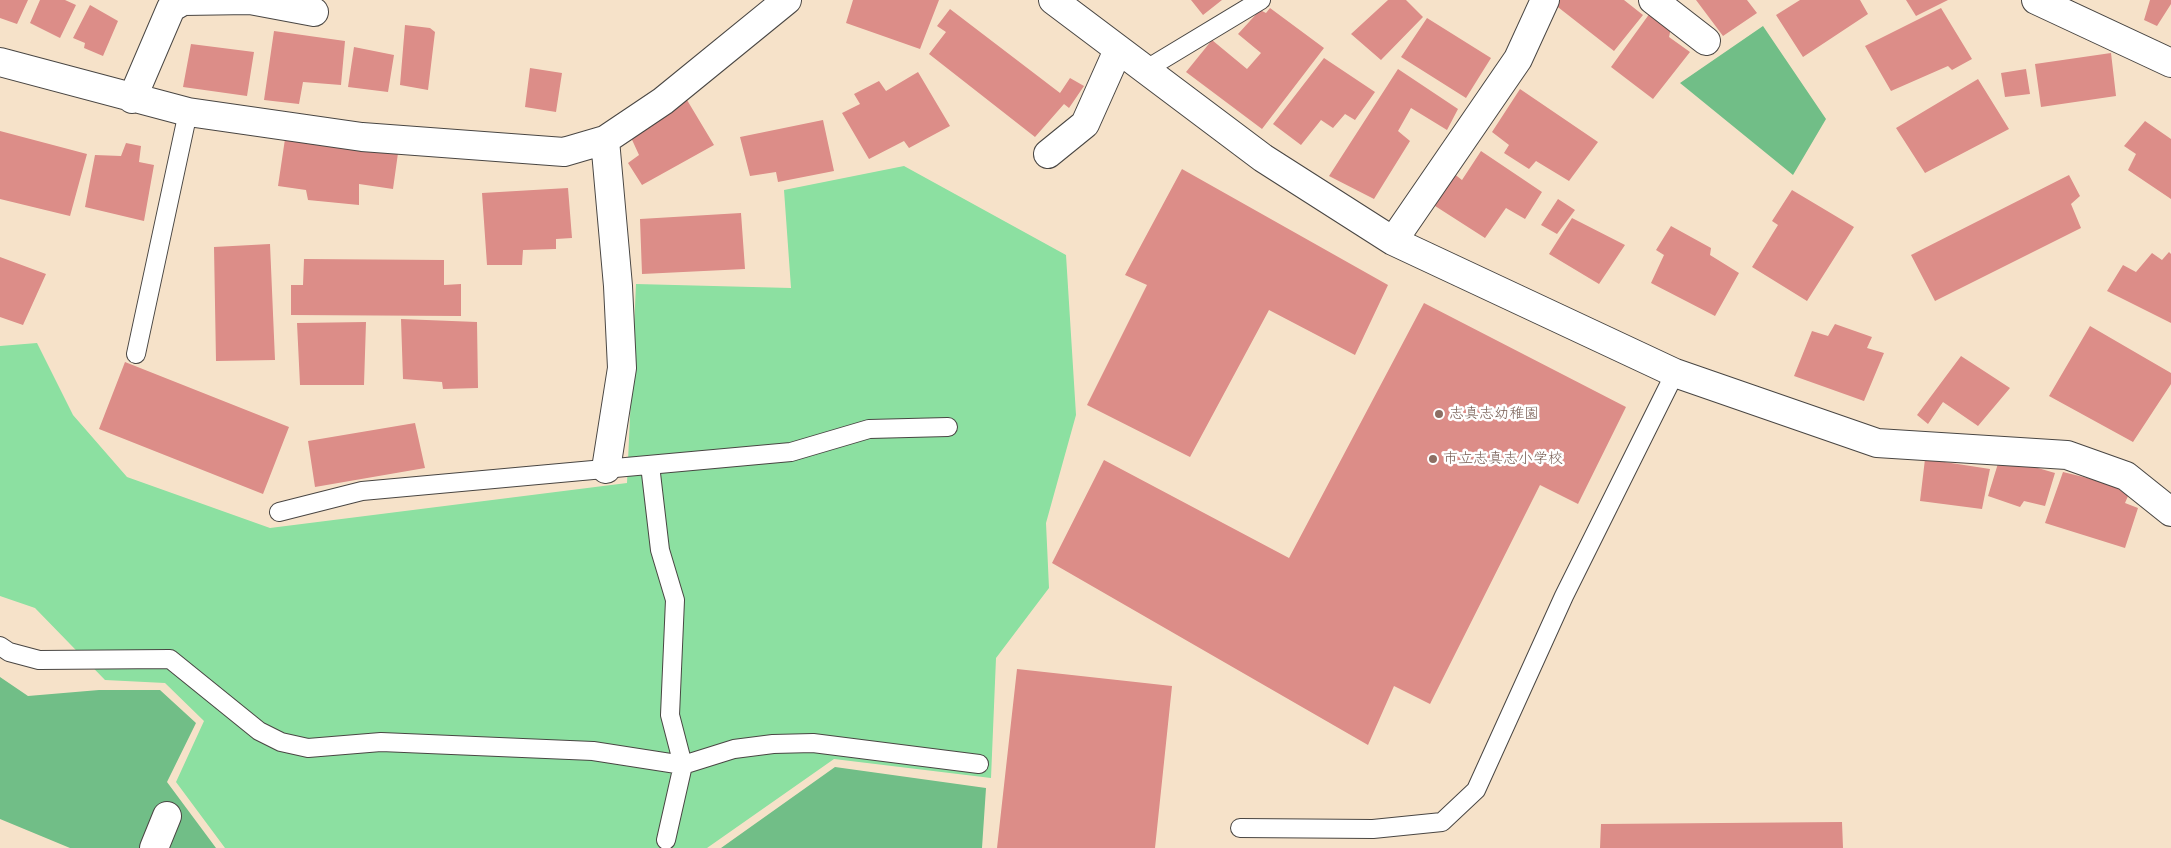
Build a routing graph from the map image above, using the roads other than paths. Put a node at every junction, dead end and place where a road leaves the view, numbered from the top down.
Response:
1 (787, 0) edge
2 (1053, 0) edge
3 (1261, 0) edge
4 (1545, 0) edge
5 (1653, 0) edge
6 (2036, 0) edge
7 (314, 12) dead end
8 (1706, 41) dead end
9 (1118, 50) junction
10 (0, 62) edge
11 (2171, 63) edge
12 (1145, 70) junction
13 (132, 99) junction
14 (188, 112) junction
15 (605, 140) junction
16 (1048, 154) dead end
17 (1393, 241) junction
18 (136, 354) dead end
19 (1675, 373) junction
20 (948, 427) dead end
21 (650, 465) junction
22 (606, 469) junction
23 (280, 512) dead end
24 (2171, 512) edge
25 (0, 646) edge
26 (979, 764) dead end
27 (683, 765) junction
28 (166, 816) dead end
29 (1240, 828) dead end
30 (666, 840) dead end
31 (154, 848) edge

1 - 15 street
2 - 9 street
3 - 12 lane
4 - 17 street
5 - 8 street
6 - 11 street
7 - 13 street
9 - 12 street
9 - 16 street
10 - 13 street
12 - 17 street
13 - 14 street
14 - 15 street
14 - 18 lane
15 - 22 street
17 - 19 street
19 - 24 street
19 - 29 lane
20 - 21 lane
21 - 22 lane
21 - 27 lane
22 - 23 lane
25 - 27 lane
26 - 27 lane
27 - 30 lane
28 - 31 street

